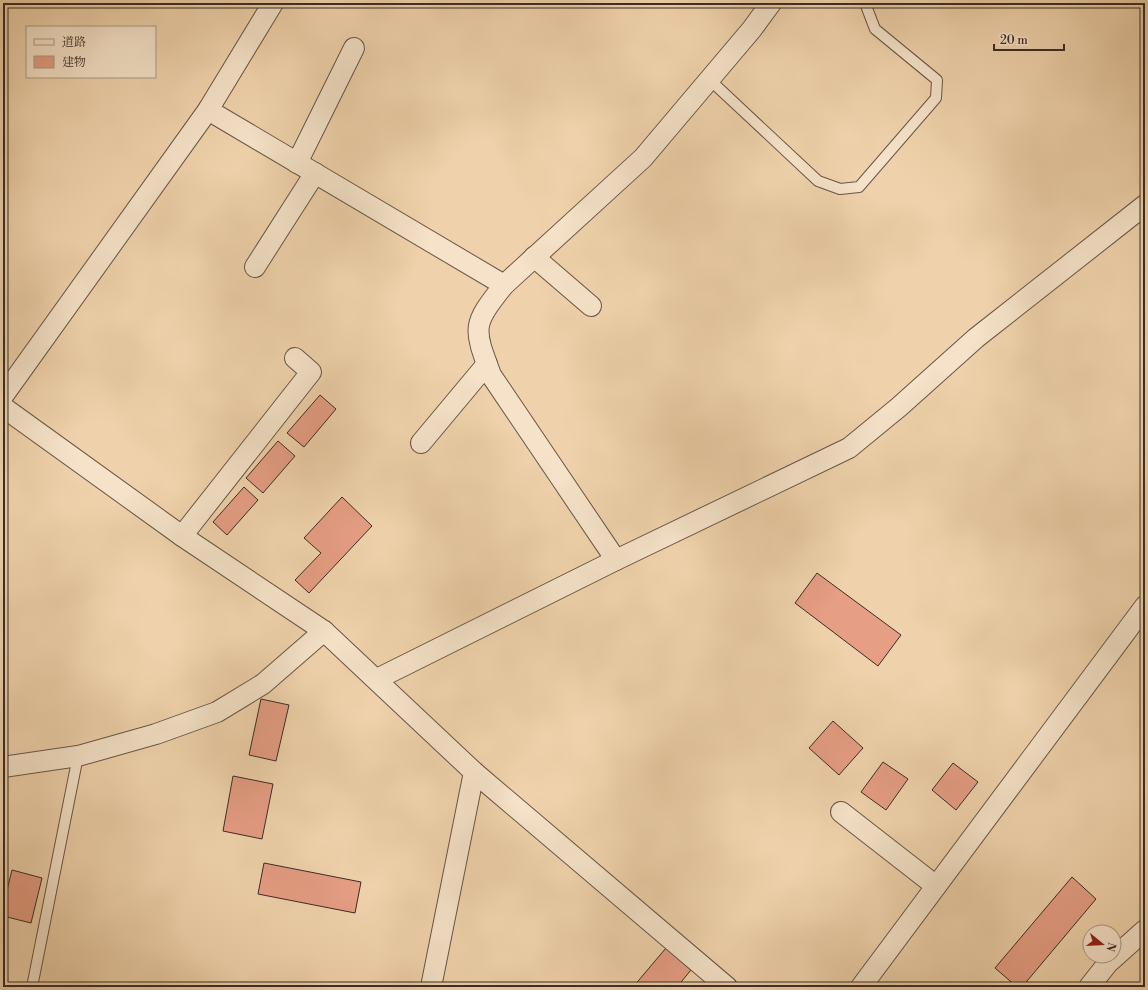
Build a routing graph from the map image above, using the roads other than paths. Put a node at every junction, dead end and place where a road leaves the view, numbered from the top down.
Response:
1 (273, 3) edge
2 (771, 3) edge
3 (865, 3) edge
4 (354, 48) dead end
5 (710, 80) junction
6 (208, 110) junction
7 (297, 163) junction
8 (315, 173) junction
9 (1145, 206) edge
10 (534, 258) junction
11 (255, 268) dead end
12 (504, 285) junction
13 (591, 306) dead end
14 (295, 358) dead end
15 (487, 364) junction
16 (3, 396) edge
17 (3, 407) edge
18 (421, 443) dead end
19 (182, 536) junction
20 (616, 560) junction
21 (1145, 606) edge
22 (324, 631) junction
23 (377, 679) junction
24 (78, 756) junction
25 (3, 767) edge
26 (474, 772) junction
27 (841, 812) dead end
28 (936, 886) junction
29 (1145, 930) edge
30 (32, 987) edge
31 (431, 987) edge
32 (727, 987) edge
33 (861, 987) edge
34 (1089, 987) edge

1 - 6 street
2 - 5 street
3 - 5 lane
4 - 7 street
5 - 10 street
6 - 7 street
6 - 16 street
7 - 8 street
8 - 11 street
8 - 12 street
9 - 20 street
10 - 12 street
10 - 13 street
12 - 15 street
14 - 19 street
15 - 18 street
15 - 20 street
17 - 19 street
19 - 22 street
20 - 23 street
21 - 28 street
22 - 23 street
22 - 24 street
23 - 26 street
24 - 25 street
24 - 30 lane
26 - 31 street
26 - 32 street
27 - 28 street
28 - 33 street
29 - 34 street

